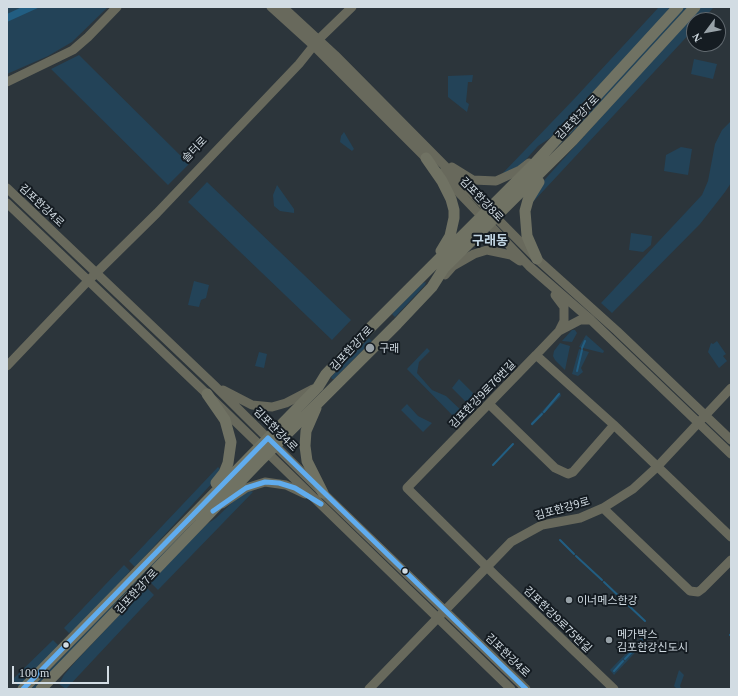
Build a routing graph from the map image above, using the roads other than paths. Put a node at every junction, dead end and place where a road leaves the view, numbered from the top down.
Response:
1 (117, 7) edge
2 (271, 7) edge
3 (283, 7) edge
4 (352, 7) edge
5 (678, 7) edge
6 (695, 7) edge
7 (316, 42) junction
8 (7, 82) edge
9 (573, 140) junction
10 (550, 145) junction
11 (429, 155) junction
12 (7, 188) edge
13 (7, 203) edge
14 (489, 217) junction
15 (533, 262) junction
16 (427, 270) junction
17 (96, 273) junction
18 (542, 278) junction
19 (88, 280) junction
20 (432, 287) junction
21 (591, 320) junction
22 (559, 331) junction
23 (536, 355) junction
24 (7, 366) edge
25 (731, 388) edge
26 (211, 390) junction
27 (320, 391) junction
28 (489, 404) junction
29 (705, 415) junction
30 (698, 423) junction
31 (614, 426) junction
32 (731, 440) edge
33 (268, 445) junction
34 (731, 454) edge
35 (657, 467) junction
36 (321, 498) junction
37 (603, 508) junction
38 (210, 513) junction
39 (189, 518) junction
40 (731, 537) edge
41 (731, 560) edge
42 (486, 567) junction
43 (444, 611) junction
44 (438, 618) junction
45 (23, 689) edge
46 (41, 689) edge
47 (369, 689) edge
48 (511, 689) edge
49 (526, 689) edge
50 (614, 689) edge

1 - 8 street
2 - 7 street, 김포한강8로
3 - 7 street, 김포한강8로
4 - 7 street, 솔터로
5 - 10 main road, 김포한강7로
6 - 9 main road, 김포한강7로
7 - 11 street, 김포한강8로
7 - 17 street, 솔터로
9 - 14 main road, 김포한강7로
9 - 15 main road
10 - 11 street
10 - 14 main road, 김포한강7로
11 - 14 street, 김포한강8로
11 - 16 main road
12 - 17 street, 김포한강4로
13 - 19 street, 김포한강4로
14 - 15 street, 김포한강8로
14 - 16 main road, 김포한강7로
14 - 20 main road, 김포한강7로
15 - 18 street, 김포한강8로
15 - 20 street
15 - 29 street, 김포한강8로
16 - 27 main road, 김포한강7로
17 - 19 street, 솔터로
17 - 26 street, 김포한강4로
18 - 21 street, 김포한강8로
18 - 22 street
19 - 24 street, 솔터로
19 - 26 street, 김포한강4로
20 - 27 main road, 김포한강7로
21 - 22 street
21 - 30 street, 김포한강8로
22 - 23 street, 김포한강9로76번길
23 - 28 street, 김포한강9로76번길
23 - 31 street
25 - 29 street, 김포한강9로
26 - 27 street
26 - 33 street, 김포한강4로
26 - 39 main road
27 - 33 main road, 김포한강7로
27 - 36 main road
28 - 31 street
28 - 42 street, 김포한강9로76번길
29 - 30 street, 김포한강9로
29 - 32 street, 김포한강8로
30 - 34 street, 김포한강8로
30 - 35 street, 김포한강9로
31 - 35 street
33 - 36 street, 김포한강4로
33 - 38 main road, 김포한강7로
33 - 39 main road, 김포한강7로
35 - 37 street, 김포한강9로
35 - 40 street
36 - 38 street
36 - 43 street, 김포한강4로
36 - 44 street, 김포한강4로
37 - 41 street
37 - 42 street, 김포한강9로
38 - 46 main road, 김포한강7로
39 - 45 main road, 김포한강7로
42 - 43 street, 김포한강9로
42 - 50 street, 김포한강9로75번길
43 - 44 street, 김포한강9로
43 - 49 street, 김포한강4로
44 - 47 street, 김포한강9로
44 - 48 street, 김포한강4로

